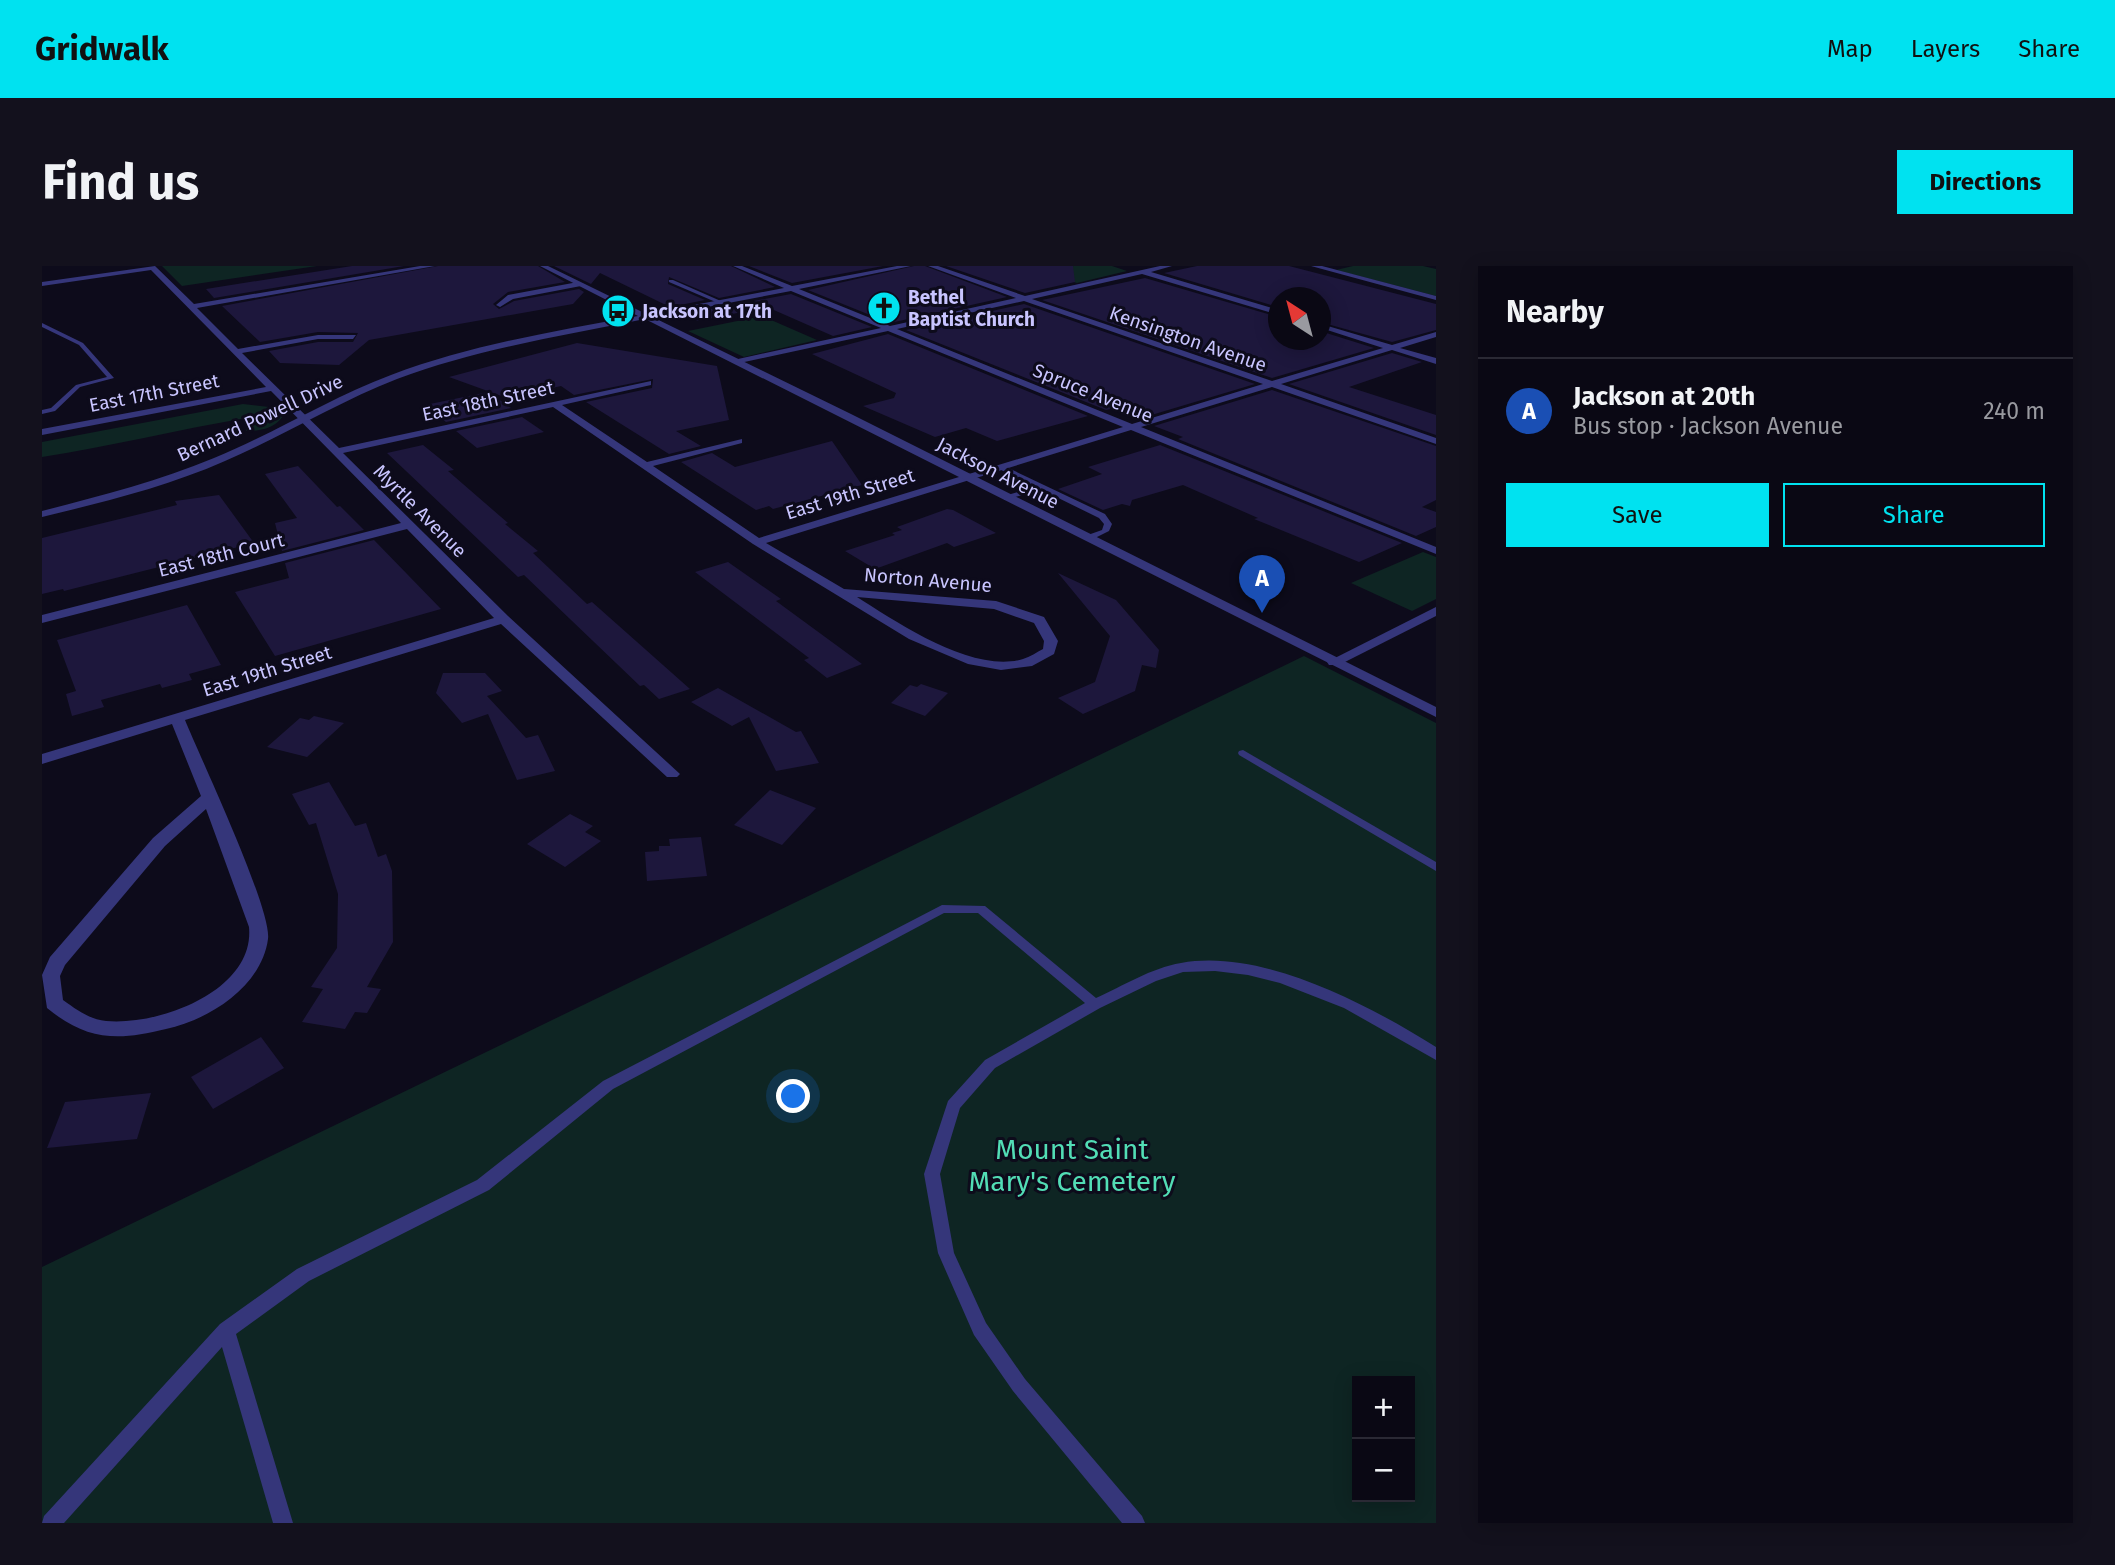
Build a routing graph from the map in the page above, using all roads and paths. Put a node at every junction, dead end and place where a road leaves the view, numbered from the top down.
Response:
1 (432, 266) edge
2 (543, 266) edge
3 (736, 266) edge
4 (908, 266) edge
5 (930, 266) edge
6 (1123, 266) edge
7 (1169, 266) edge
8 (1314, 266) edge
9 (152, 267) edge
10 (1143, 272) junction
11 (671, 281) dead end
12 (42, 284) edge
13 (578, 284) junction
14 (792, 288) junction
15 (1024, 298) junction
16 (1436, 298) edge
17 (720, 302) junction
18 (500, 305) dead end
19 (192, 307) junction
20 (1268, 310) edge
21 (644, 317) junction
22 (42, 324) edge
23 (889, 328) junction
24 (1331, 329) edge
25 (1436, 334) edge
26 (353, 337) dead end
27 (1392, 348) junction
28 (238, 351) junction
29 (1436, 361) edge
30 (738, 362) junction
31 (648, 383) dead end
32 (1271, 385) junction
33 (273, 388) junction
34 (555, 404) junction
35 (42, 412) edge
36 (304, 419) junction
37 (1132, 428) junction
38 (42, 432) edge
39 (739, 441) dead end
40 (1436, 442) edge
41 (337, 452) junction
42 (643, 466) junction
43 (1002, 467) junction
44 (967, 478) junction
45 (1043, 487) junction
46 (1007, 498) junction
47 (42, 514) edge
48 (408, 525) junction
49 (1088, 538) junction
50 (757, 542) junction
51 (1436, 551) edge
52 (841, 592) junction
53 (1436, 611) edge
54 (42, 619) edge
55 (503, 619) junction
56 (1334, 662) junction
57 (1436, 713) edge
58 (177, 718) junction
59 (1243, 753) dead end
60 (42, 759) edge
61 (672, 774) dead end
62 (209, 797) junction
63 (1436, 867) edge
64 (1095, 1004) junction
65 (1436, 1054) edge
66 (226, 1330) junction
67 (51, 1523) edge
68 (283, 1523) edge
69 (1135, 1523) edge

1 - 19 street
2 - 13 street, Jackson Avenue
3 - 14 street, Spruce Avenue
4 - 14 street
5 - 15 street, Kensington Avenue
6 - 10 street
7 - 10 street
8 - 16 street
9 - 12 street
9 - 19 street, Myrtle Avenue
10 - 15 street
10 - 20 street
11 - 17 lane
13 - 18 street
13 - 21 street, Jackson Avenue
14 - 17 street
14 - 23 street, Spruce Avenue
15 - 23 street
15 - 32 street, Kensington Avenue
17 - 21 street
19 - 28 street, Myrtle Avenue
21 - 30 street, Jackson Avenue
21 - 36 street, Bernard Powell Drive
22 - 35 lane
23 - 30 street
23 - 37 street, Spruce Avenue
24 - 27 street
25 - 27 street, East 19th Street
26 - 28 street
27 - 29 street
27 - 32 street, East 19th Street
28 - 33 street, Myrtle Avenue
30 - 44 street, Jackson Avenue
31 - 34 street, East 18th Street
32 - 37 street, East 19th Street
32 - 40 street, Kensington Avenue
33 - 36 street, Myrtle Avenue
33 - 38 street, East 17th Street
34 - 41 street, East 18th Street
34 - 42 street, Norton Avenue
36 - 41 street, Myrtle Avenue
36 - 47 street, Bernard Powell Drive
37 - 43 street, East 19th Street
37 - 51 street, Spruce Avenue
39 - 42 street
41 - 48 street, Myrtle Avenue
42 - 50 street, Norton Avenue
43 - 44 street, East 19th Street
43 - 45 lane
44 - 46 street, Jackson Avenue
44 - 50 street, East 19th Street
45 - 46 lane
45 - 49 lane
46 - 49 street, Jackson Avenue
48 - 54 street, East 18th Court
48 - 55 street, Myrtle Avenue
49 - 56 street, Jackson Avenue
50 - 52 street, Norton Avenue
52 - 52 street, Norton Avenue
53 - 56 street
55 - 58 street, East 19th Street
55 - 61 street, Myrtle Avenue
56 - 57 street, Jackson Avenue
58 - 60 street, East 19th Street
58 - 62 street
59 - 63 lane
62 - 62 street
64 - 65 lane
64 - 66 lane
64 - 69 lane
66 - 67 lane
66 - 68 lane

